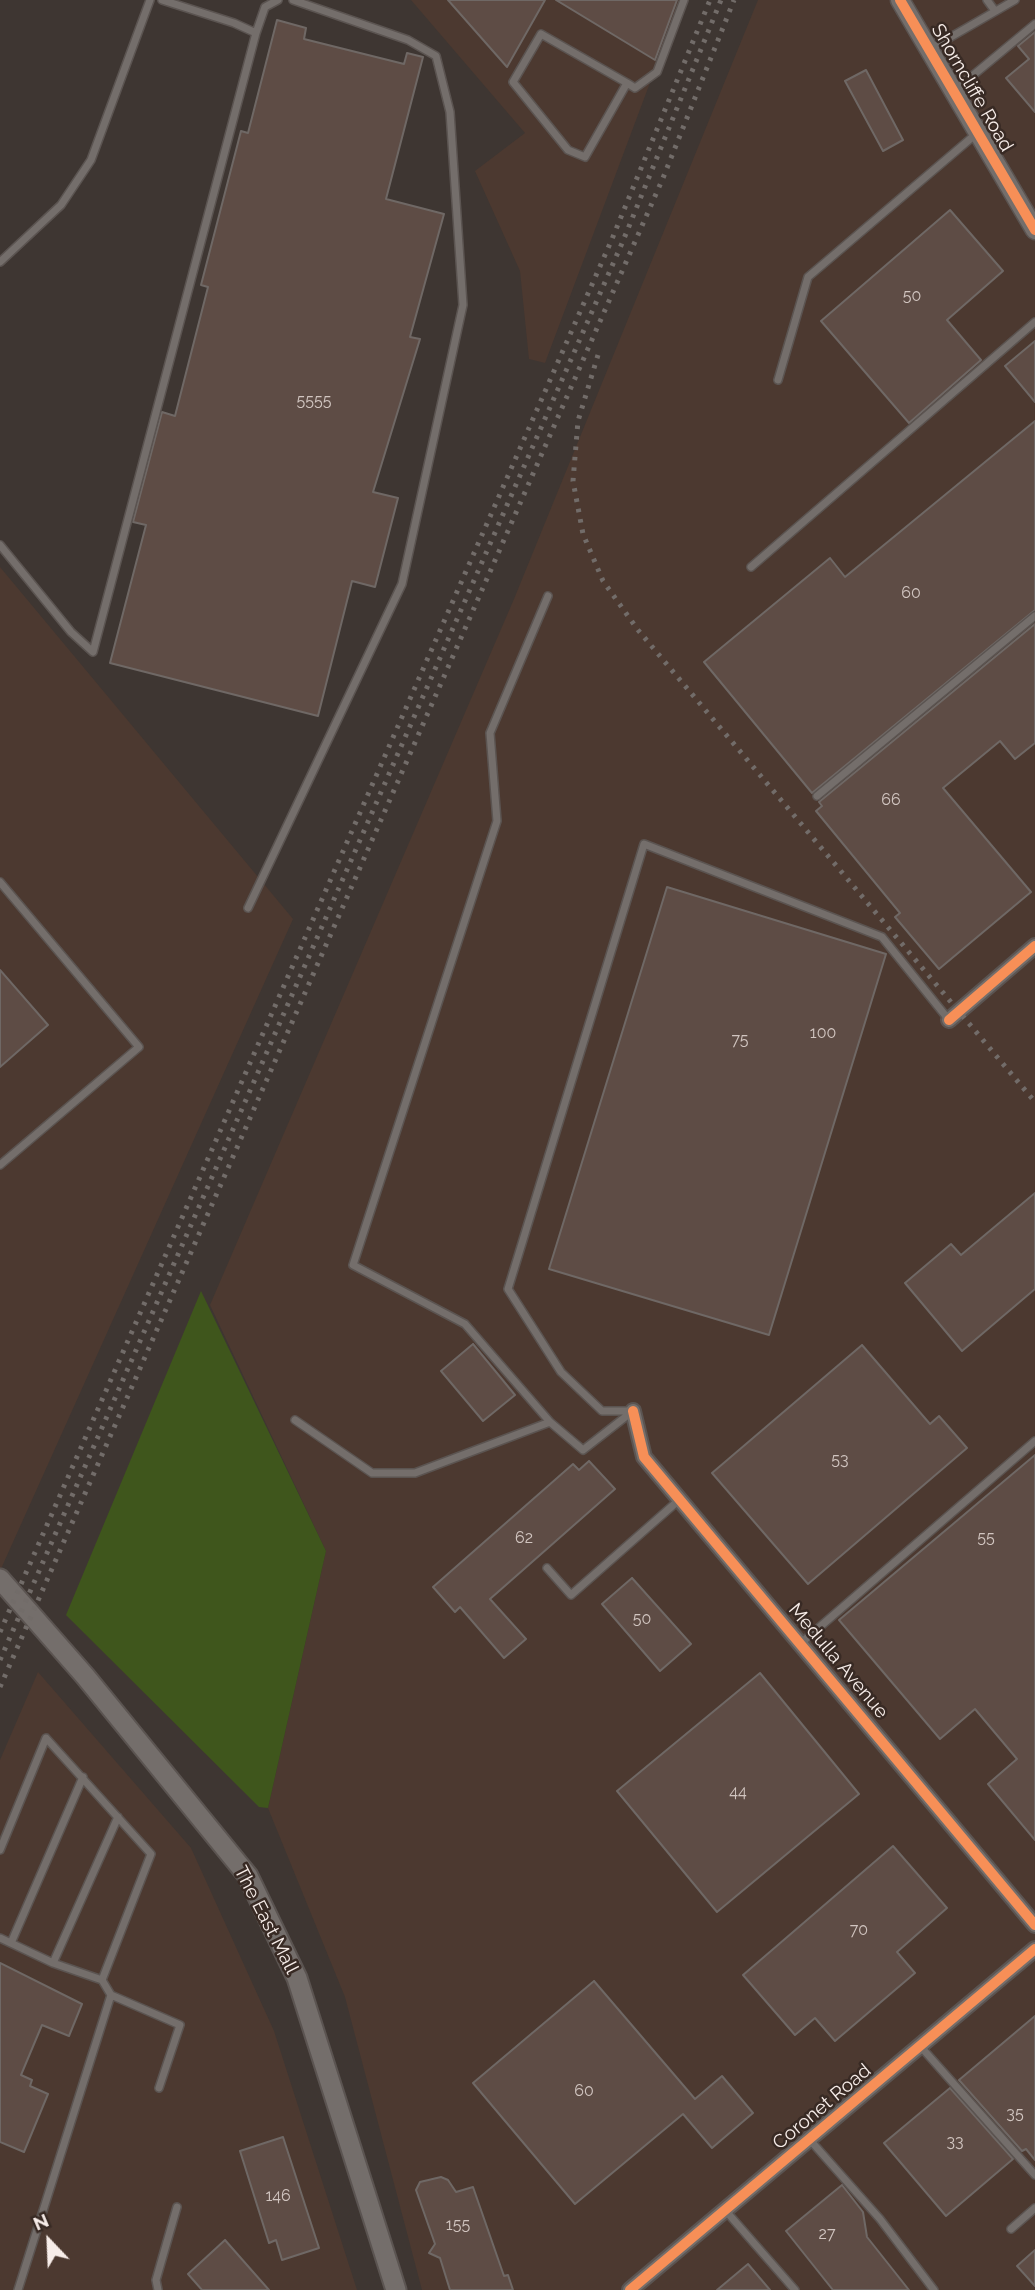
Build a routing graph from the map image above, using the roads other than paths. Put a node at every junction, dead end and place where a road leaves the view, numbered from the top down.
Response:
1 (150, 0) edge
2 (162, 0) edge
3 (278, 0) edge
4 (293, 0) edge
5 (684, 0) edge
6 (900, 0) edge
7 (987, 0) edge
8 (1015, 0) edge
9 (995, 11) junction
10 (1035, 23) edge
11 (256, 33) junction
12 (929, 49) junction
13 (627, 83) junction
14 (954, 92) junction
15 (978, 133) junction
16 (1035, 230) edge
17 (0, 262) edge
18 (1035, 322) edge
19 (778, 380) dead end
20 (0, 545) edge
21 (751, 567) dead end
22 (548, 596) dead end
23 (1035, 616) edge
24 (817, 796) dead end
25 (0, 882) edge
26 (247, 908) dead end
27 (1035, 946) edge
28 (949, 1020) joint
29 (0, 1166) edge
30 (634, 1410) junction
31 (295, 1420) dead end
32 (550, 1422) junction
33 (1035, 1441) edge
34 (680, 1500) junction
35 (547, 1568) dead end
36 (0, 1579) edge
37 (800, 1644) junction
38 (83, 1777) junction
39 (118, 1817) junction
40 (0, 1850) edge
41 (1035, 1925) edge
42 (0, 1938) edge
43 (11, 1943) junction
44 (1035, 1949) edge
45 (53, 1963) junction
46 (102, 1980) junction
47 (111, 1995) junction
48 (920, 2047) junction
49 (159, 2088) dead end
50 (810, 2140) junction
51 (1035, 2175) edge
52 (177, 2207) dead end
53 (1035, 2208) edge
54 (725, 2210) junction
55 (1011, 2229) dead end
56 (633, 2289) edge
57 (18, 2290) edge
58 (158, 2290) edge
59 (396, 2290) edge
60 (795, 2290) edge
61 (934, 2290) edge

1 - 17 lane
2 - 11 lane
3 - 11 lane
4 - 26 lane
5 - 13 lane
6 - 12 street, Shorncliffe Road
7 - 9 lane
8 - 9 lane
9 - 12 lane
10 - 14 lane
11 - 20 lane
12 - 14 street, Shorncliffe Road
13 - 13 lane
14 - 15 street, Shorncliffe Road
15 - 16 street, Shorncliffe Road
15 - 19 lane
18 - 21 lane
22 - 32 lane
23 - 24 lane
25 - 29 lane
27 - 28 street
28 - 30 lane
30 - 32 lane
30 - 34 street, Medulla Avenue
31 - 32 lane
33 - 37 lane
34 - 35 lane
34 - 37 street, Medulla Avenue
36 - 59 main road, The East Mall
37 - 41 street, Medulla Avenue
38 - 39 lane
38 - 40 lane
38 - 43 lane
39 - 45 lane
39 - 46 lane
42 - 43 lane
43 - 45 lane
44 - 48 street, Coronet Road
45 - 46 lane
46 - 47 lane
47 - 49 lane
47 - 57 lane
48 - 50 street, Coronet Road
48 - 51 lane
50 - 54 street, Coronet Road
50 - 61 lane
52 - 58 lane
53 - 55 lane
54 - 56 street, Coronet Road
54 - 60 lane

